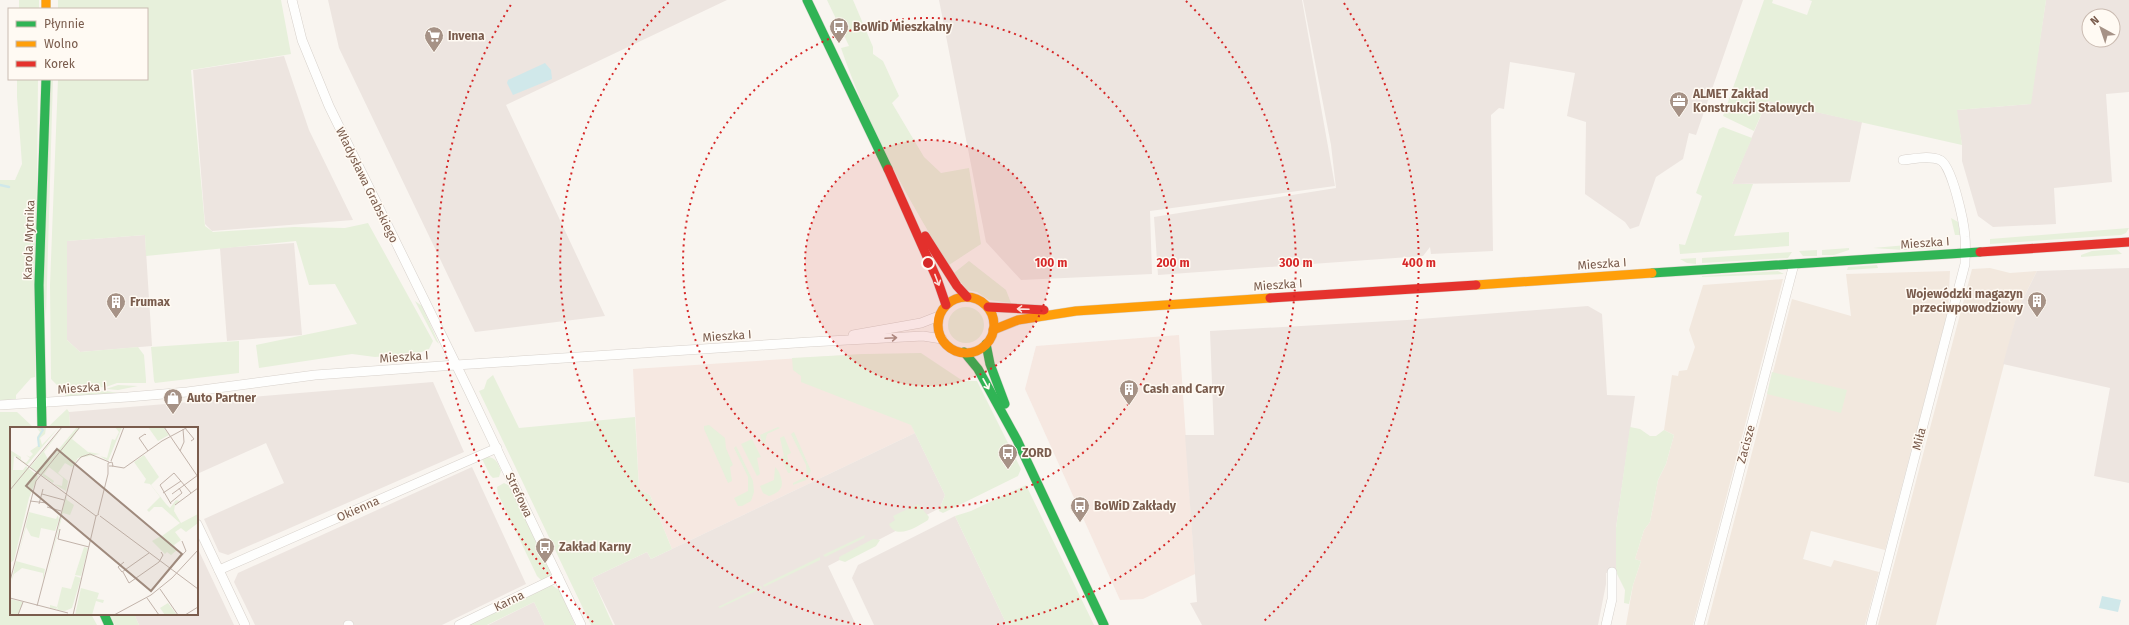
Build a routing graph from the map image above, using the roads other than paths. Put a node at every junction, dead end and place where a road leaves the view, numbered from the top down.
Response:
1 (292, 0) edge
2 (807, 0) edge
3 (46, 80) edge
4 (1903, 160) dead end
5 (899, 193) junction
6 (2129, 242) edge
7 (1966, 252) junction
8 (1794, 264) junction
9 (967, 297) junction
10 (946, 305) junction
11 (988, 308) junction
12 (1076, 311) junction
13 (939, 316) junction
14 (993, 330) junction
15 (942, 339) junction
16 (810, 342) junction
17 (986, 344) junction
18 (964, 352) junction
19 (456, 365) junction
20 (40, 402) junction
21 (0, 405) edge
22 (42, 427) edge
23 (1017, 440) junction
24 (497, 448) junction
25 (198, 526) edge
26 (219, 570) junction
27 (1612, 572) dead end
28 (558, 577) junction
29 (104, 615) edge
30 (109, 625) edge
31 (245, 625) edge
32 (459, 625) edge
33 (581, 625) edge
34 (1104, 625) edge
35 (1606, 625) edge
36 (1699, 625) edge
37 (1871, 625) edge

1 - 19 street, Władysława Grabskiego
2 - 5 street
3 - 20 street, Karola Mytnika
4 - 7 street, Miła
5 - 9 street
5 -> 10 street
6 - 7 street, Mieszka I
7 - 8 street, Mieszka I
7 - 37 street, Miła
8 - 12 street, Mieszka I
8 - 36 street, Zacisze
9 - 10 street
9 - 11 street
10 - 13 street
12 -> 11 street, Mieszka I
11 - 14 street
12 - 14 street, Mieszka I
13 - 15 street
13 - 16 street, Mieszka I
14 - 17 street
16 -> 15 street, Mieszka I
15 - 18 street
16 - 19 street, Mieszka I
17 - 18 street
17 - 23 street
18 -> 23 street
19 - 20 street, Mieszka I
19 - 24 street, Strefowa
20 - 21 street, Mieszka I
20 - 22 street, Karola Mytnika
23 - 34 street
24 - 26 street, Okienna
24 - 28 street, Strefowa
25 - 26 street
26 - 31 street
27 - 35 street
28 - 32 street, Karna
28 - 33 street, Strefowa
29 - 30 street

